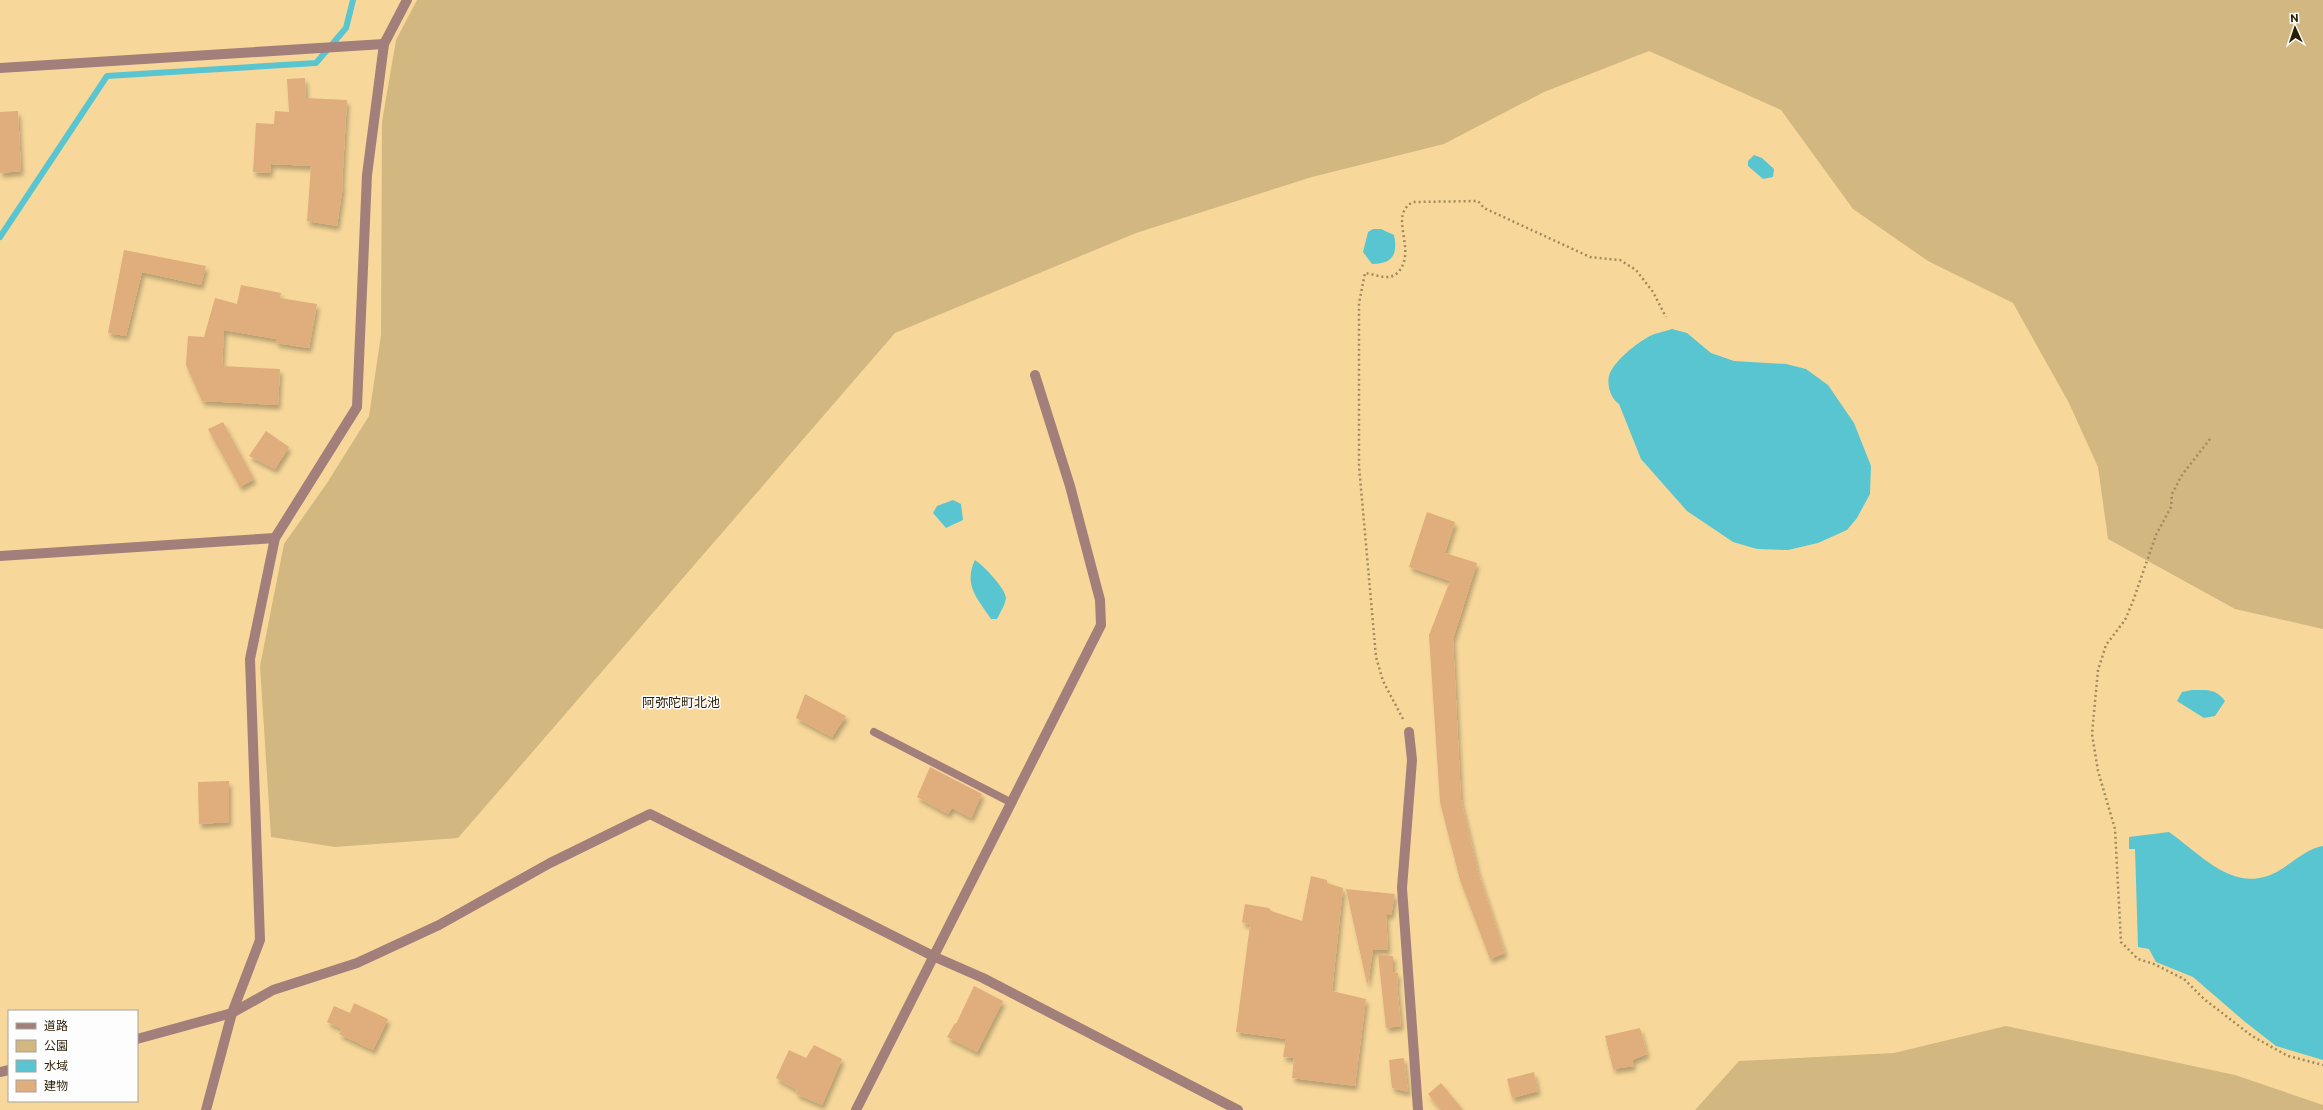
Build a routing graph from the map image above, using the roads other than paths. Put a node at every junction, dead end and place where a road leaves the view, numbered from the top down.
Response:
1 (407, 0) edge
2 (384, 44) junction
3 (0, 68) edge
4 (1035, 375) dead end
5 (275, 538) junction
6 (0, 556) edge
7 (874, 732) dead end
8 (1410, 732) road end
9 (1012, 803) junction
10 (935, 957) junction
11 (232, 1013) junction
12 (138, 1039) edge
13 (206, 1110) edge
14 (856, 1110) edge
15 (1238, 1110) edge
16 (1418, 1110) edge

1 - 2 street
2 - 3 street
2 - 5 street
4 - 9 street
5 - 6 street
5 - 11 street
7 - 9 lane
8 - 16 street
9 - 10 street
10 - 11 street
10 - 14 street
10 - 15 street
11 - 12 street
11 - 13 street

